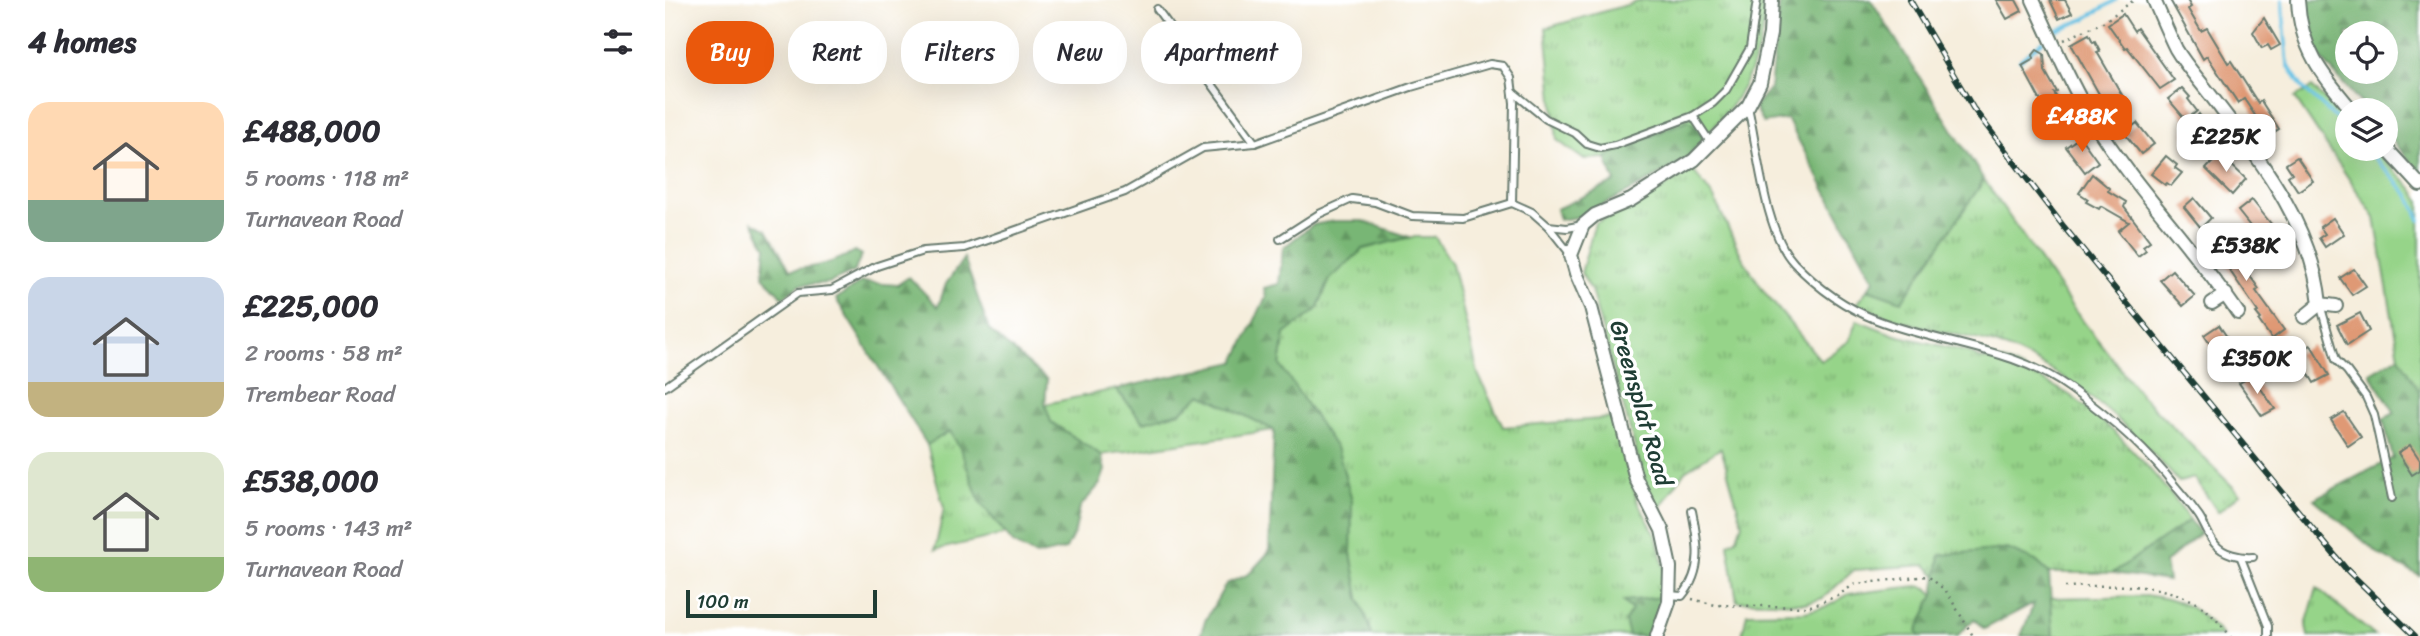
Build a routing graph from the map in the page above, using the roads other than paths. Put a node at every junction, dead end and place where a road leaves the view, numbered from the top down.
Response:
1 (1757, 0) edge
2 (1772, 0) edge
3 (2033, 0) edge
4 (2154, 0) edge
5 (2298, 0) edge
6 (1157, 9) dead end
7 (1513, 92) junction
8 (2343, 98) edge
9 (1748, 106) junction
10 (1693, 116) junction
11 (1710, 142) junction
12 (1255, 144) junction
13 (2398, 161) edge
14 (2420, 185) edge
15 (1512, 203) junction
16 (1583, 225) junction
17 (1548, 226) junction
18 (1280, 239) dead end
19 (1571, 255) junction
20 (2225, 294) junction
21 (2212, 303) dead end
22 (2319, 304) junction
23 (2336, 306) dead end
24 (2238, 313) dead end
25 (2305, 317) dead end
26 (665, 387) edge
27 (2392, 498) dead end
28 (1692, 512) dead end
29 (2253, 557) dead end
30 (2241, 558) junction
31 (1676, 595) junction
32 (1657, 636) edge
33 (2268, 636) edge

1 - 10 lane
2 - 9 street
3 - 20 street
4 - 22 street
5 - 8 street
6 - 12 lane
7 - 10 lane
7 - 12 lane
7 - 15 lane
9 - 11 street
9 - 30 lane
10 - 11 lane
11 - 16 street
12 - 26 lane
13 - 14 street
15 - 17 lane
15 - 18 lane
16 - 17 lane
16 - 19 street
17 - 19 lane
19 - 31 street, Greensplat Road
20 - 21 street
20 - 24 street
22 - 23 street
22 - 25 street
22 - 27 lane
28 - 31 lane
29 - 30 lane
30 - 33 lane
31 - 32 street, Greensplat Road

